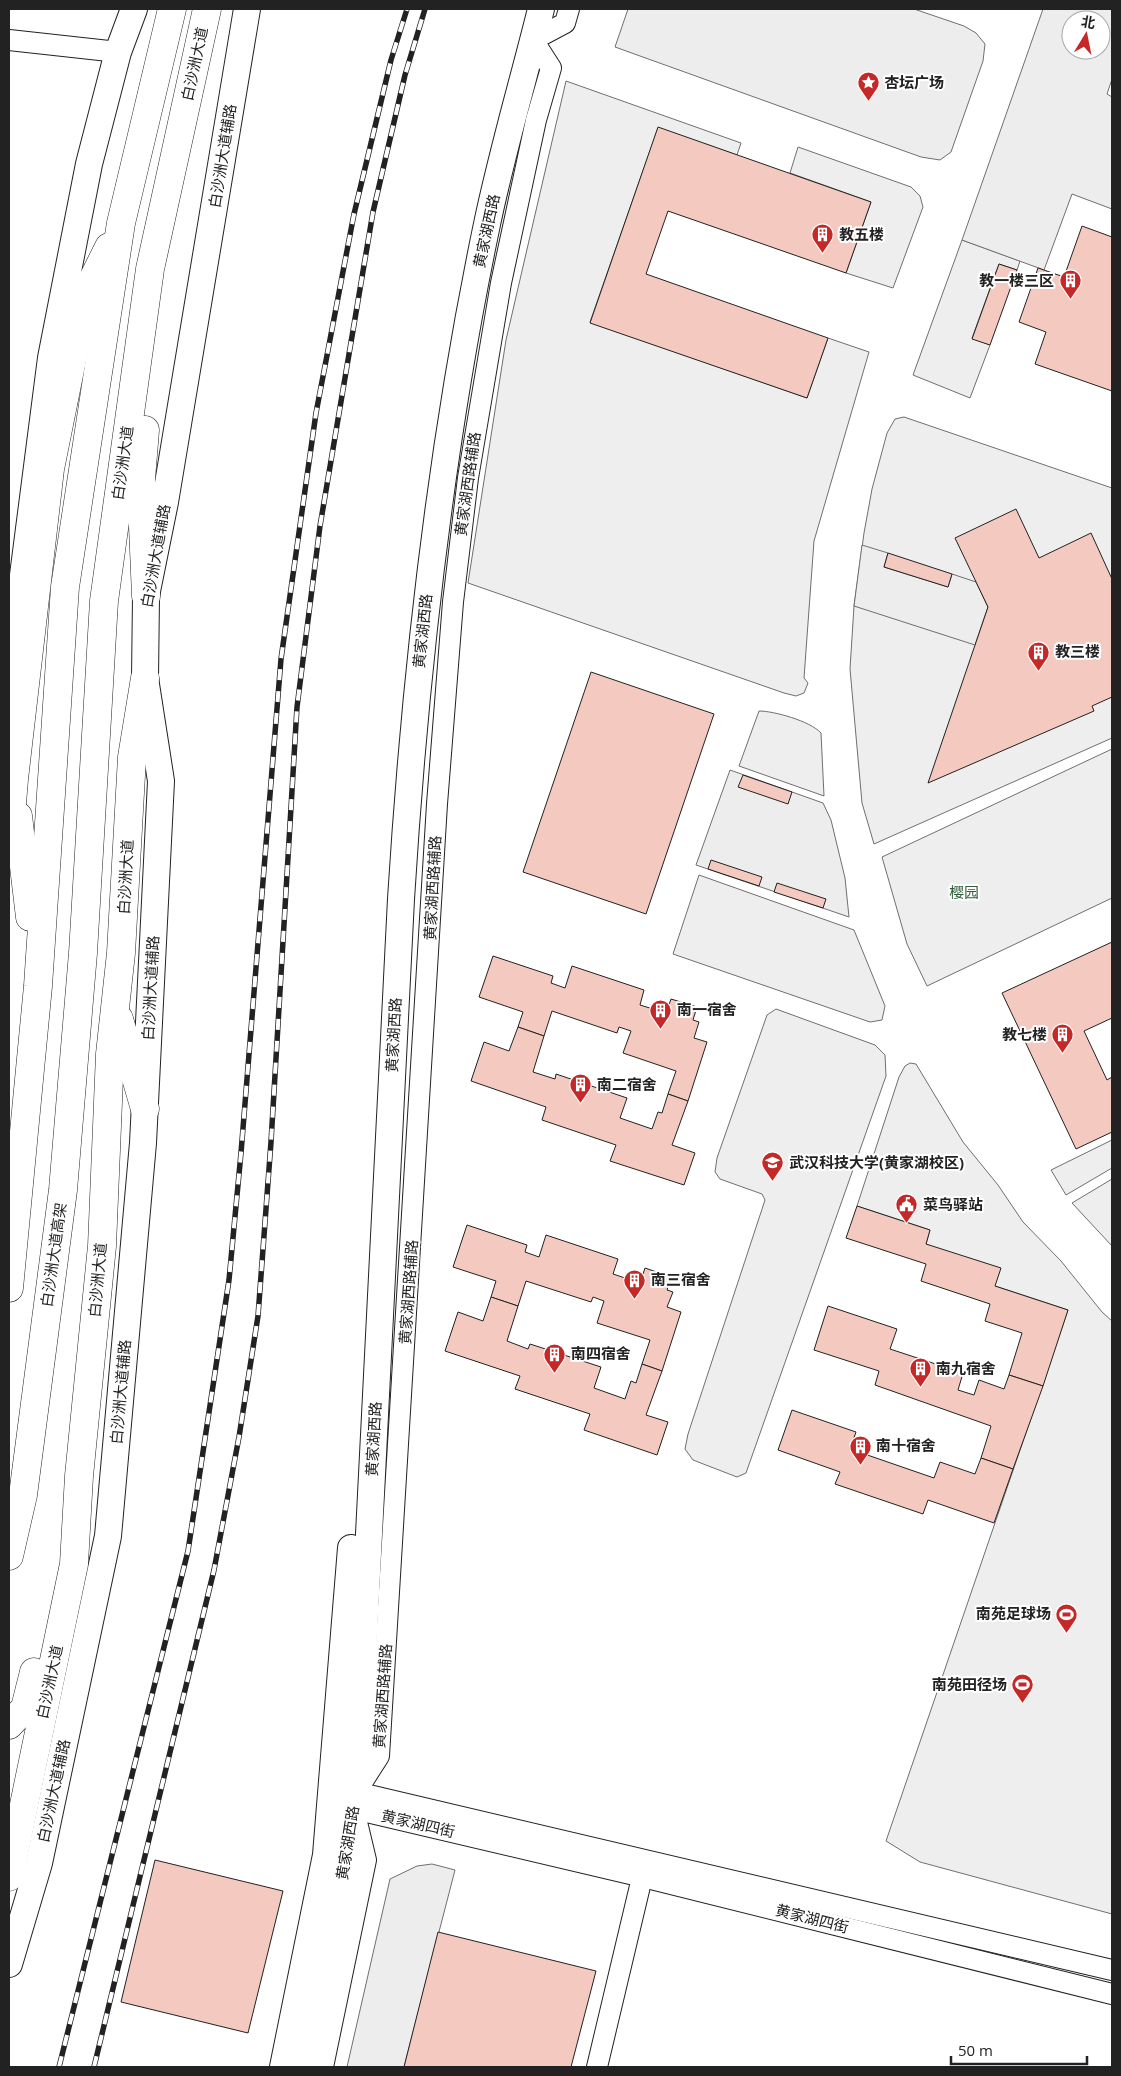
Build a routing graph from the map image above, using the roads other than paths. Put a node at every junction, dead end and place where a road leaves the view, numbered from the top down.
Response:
1 (134, 9) edge
2 (172, 9) edge
3 (207, 9) edge
4 (247, 9) edge
5 (526, 9) edge
6 (541, 9) edge
7 (569, 9) edge
8 (9, 40) edge
9 (533, 40) junction
10 (118, 52) junction
11 (121, 223) junction
12 (85, 295) junction
13 (142, 327) junction
14 (45, 404) junction
15 (146, 596) junction
16 (145, 678) junction
17 (9, 684) edge
18 (132, 757) junction
19 (14, 779) junction
20 (9, 840) edge
21 (83, 952) junction
22 (38, 986) junction
23 (115, 1006) junction
24 (145, 1108) junction
25 (9, 1288) edge
26 (79, 1476) junction
27 (9, 1556) edge
28 (9, 1725) edge
29 (347, 1799) junction
30 (644, 1869) junction
31 (9, 1877) edge
32 (9, 1964) edge
33 (1112, 1970) edge
34 (1112, 1994) edge
35 (283, 2067) edge
36 (303, 2067) edge
37 (323, 2067) edge
38 (597, 2067) edge

1 - 10 main road
2 - 11 highway
3 - 13 highway, 白沙洲大道
4 - 15 main road, 白沙洲大道辅路
5 - 29 main road, 黄家湖西路
6 - 9 main road, 黄家湖西路
7 - 9 street
8 - 10 street
9 - 29 main road, 黄家湖西路
10 - 14 main road
11 - 12 highway
11 - 22 highway
12 - 14 main road
12 - 19 highway
13 - 15 highway
13 - 21 highway, 白沙洲大道
14 - 17 main road
15 - 16 main road, 白沙洲大道辅路
16 - 18 highway, 白沙洲大道
16 - 24 main road, 白沙洲大道辅路
17 - 19 highway
18 - 21 highway
18 - 23 highway, 白沙洲大道
19 - 20 highway
19 - 22 highway
21 - 27 highway, 白沙洲大道高架
22 - 25 highway
23 - 24 highway
23 - 26 highway, 白沙洲大道
24 - 32 main road, 白沙洲大道辅路
26 - 28 highway
26 - 31 highway, 白沙洲大道
29 - 30 street, 黄家湖四街
29 - 35 main road, 黄家湖西路
29 - 36 main road, 黄家湖西路
29 - 37 street
30 - 33 street, 黄家湖四街
30 - 34 street, 黄家湖四街
30 - 38 street

